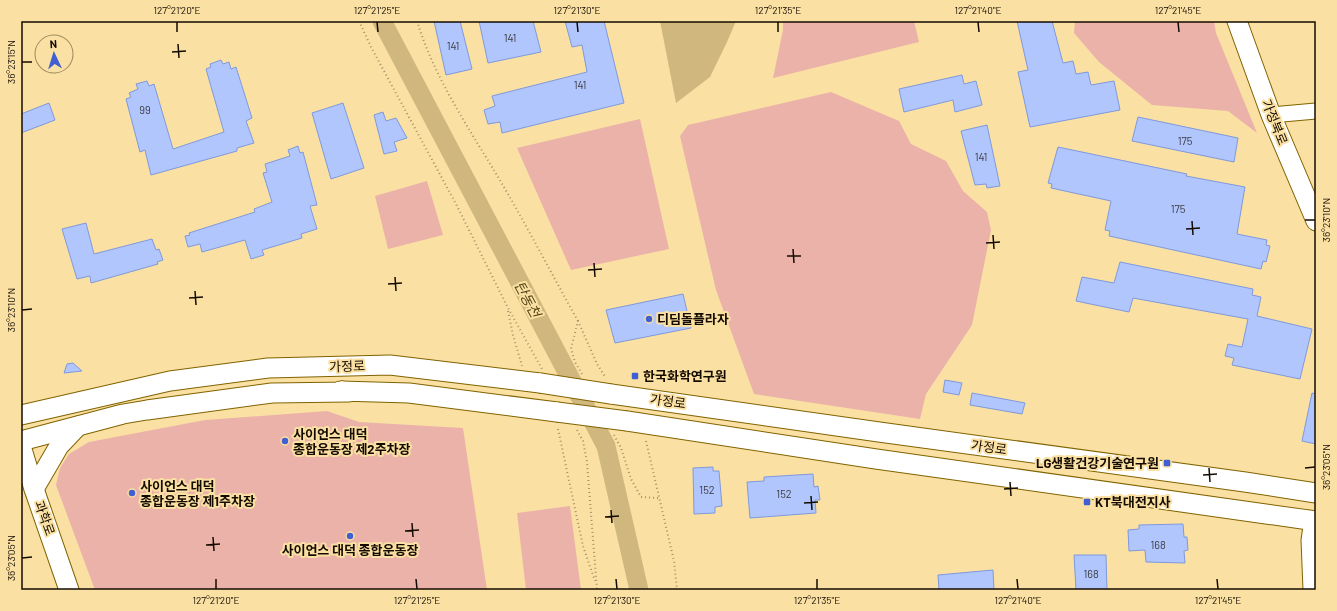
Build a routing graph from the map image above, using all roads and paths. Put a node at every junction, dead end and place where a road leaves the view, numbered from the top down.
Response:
1 (359, 21) edge
2 (417, 21) edge
3 (1237, 21) edge
4 (1316, 111) edge
5 (1271, 115) junction
6 (1316, 221) edge
7 (508, 308) junction
8 (578, 321) dead end
9 (523, 367) dead end
10 (541, 376) junction
11 (21, 415) edge
12 (558, 420) junction
13 (78, 426) junction
14 (576, 428) dead end
15 (21, 441) edge
16 (646, 441) dead end
17 (21, 446) edge
18 (28, 485) edge
19 (1316, 493) edge
20 (1314, 521) edge
21 (596, 585) junction
22 (69, 590) edge
23 (597, 590) edge
24 (677, 590) edge
25 (1311, 590) edge

1 - 7 path
2 - 8 path
3 - 5 main road, 가정북로
4 - 5 street
5 - 6 main road, 가정북로
7 - 9 path
7 - 10 path
10 - 11 main road, 가정로
10 - 19 main road, 가정로, bridge
12 - 13 main road, 가정로
12 - 20 main road, 가정로, bridge
12 - 21 path
13 - 15 main road, 가정로
13 - 18 main road
14 - 21 path
16 - 24 path
17 - 18 main road, 과학로
18 - 22 main road, 과학로
20 - 25 street
21 - 23 path

